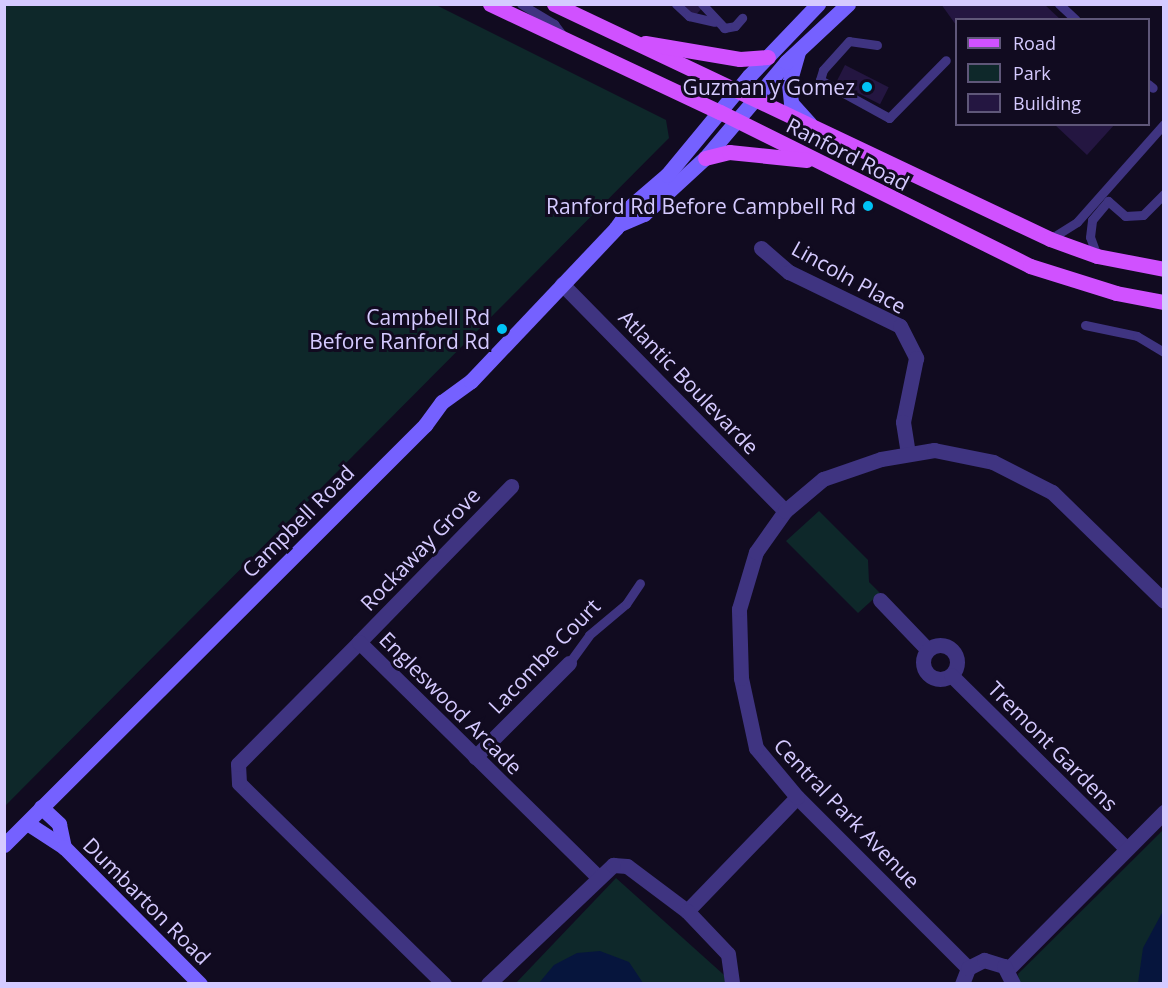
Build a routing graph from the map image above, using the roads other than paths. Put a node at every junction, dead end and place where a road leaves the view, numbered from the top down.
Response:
1 (490, 4) edge
2 (521, 4) edge
3 (554, 4) edge
4 (676, 4) edge
5 (702, 4) edge
6 (818, 4) edge
7 (848, 4) edge
8 (1059, 4) edge
9 (742, 18) dead end
10 (1074, 18) edge
11 (714, 22) junction
12 (627, 39) junction
13 (567, 40) junction
14 (877, 45) dead end
15 (800, 46) junction
16 (768, 57) junction
17 (946, 60) dead end
18 (737, 90) junction
19 (754, 98) junction
20 (720, 112) junction
21 (737, 120) junction
22 (1164, 124) edge
23 (816, 128) junction
24 (705, 158) junction
25 (819, 161) junction
26 (1164, 194) edge
27 (620, 225) junction
28 (1050, 239) junction
29 (761, 248) dead end
30 (1097, 256) junction
31 (1164, 269) edge
32 (562, 284) junction
33 (1164, 302) edge
34 (1085, 325) dead end
35 (1164, 352) edge
36 (908, 453) junction
37 (511, 486) dead end
38 (785, 511) junction
39 (640, 583) dead end
40 (880, 600) dead end
41 (1164, 601) edge
42 (359, 642) junction
43 (928, 650) junction
44 (569, 663) joint
45 (951, 675) junction
46 (475, 757) junction
47 (797, 797) junction
48 (41, 807) junction
49 (1164, 812) edge
50 (27, 823) junction
51 (4, 845) edge
52 (64, 847) junction
53 (1126, 848) junction
54 (597, 876) junction
55 (687, 911) junction
56 (968, 968) junction
57 (1010, 977) edge
58 (200, 984) edge
59 (444, 984) edge
60 (488, 984) edge
61 (732, 984) edge
62 (962, 984) edge

1 - 13 main road, Ranford Road
2 - 13 lane
3 - 12 main road, Ranford Road
4 - 11 lane
5 - 11 lane
6 - 16 street, Campbell Road
7 - 15 street, Campbell Road
8 - 10 lane
9 - 11 lane
12 - 16 main road
12 - 18 main road, Ranford Road
13 - 20 main road, Ranford Road
14 - 17 lane
15 - 19 street, Campbell Road
15 - 23 street
16 - 18 street, Campbell Road
18 - 19 main road, Ranford Road
18 - 20 street, Campbell Road
19 - 21 street, Campbell Road
19 - 23 main road, Ranford Road
20 - 21 main road, Ranford Road
20 - 27 street, Campbell Road
21 - 24 street, Campbell Road
21 - 25 main road, Ranford Road
22 - 28 lane
23 - 28 main road, Ranford Road
24 - 25 main road
24 - 27 street, Campbell Road
25 - 33 main road, Ranford Road
26 - 30 lane
27 - 32 street, Campbell Road
28 - 30 main road, Ranford Road
29 - 36 street, Lincoln Place
30 - 31 main road, Ranford Road
32 - 38 street, Atlantic Boulevarde
32 - 48 street, Campbell Road
34 - 35 lane
36 - 38 street, Central Park Avenue
36 - 41 street, Central Park Avenue
37 - 42 street, Rockaway Grove
38 - 47 street, Central Park Avenue
39 - 44 lane, Lacombe Court
40 - 43 street
42 - 46 street, Engleswood Arcade
42 - 59 street, Engleswood Arcade
43 - 45 street
43 - 45 street
44 - 46 street, Lacombe Court
45 - 53 street, Tremont Gardens
46 - 54 street, Engleswood Arcade
47 - 55 street
47 - 56 street, Central Park Avenue
48 - 50 street, Campbell Road
48 - 52 street, Dumbarton Road
49 - 53 street
50 - 51 street, Campbell Road
50 - 52 street, Dumbarton Road
52 - 58 street, Dumbarton Road
53 - 57 street
54 - 55 street
54 - 60 street
55 - 61 street
56 - 57 street
56 - 62 street

